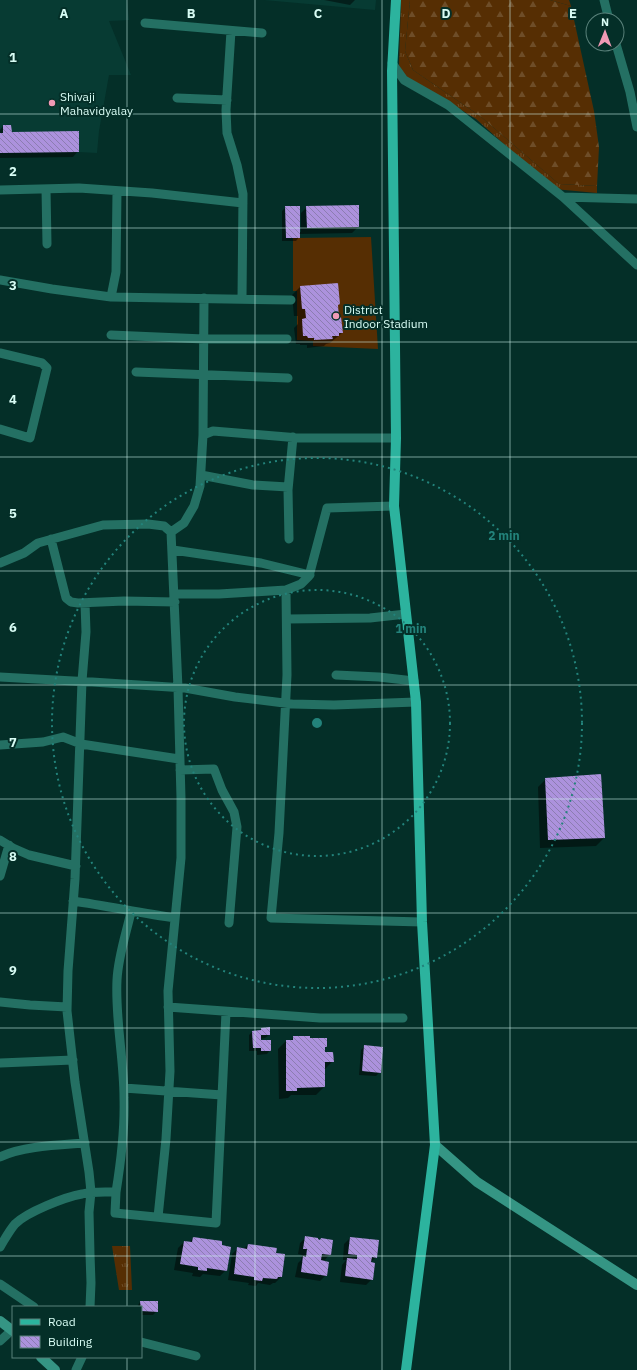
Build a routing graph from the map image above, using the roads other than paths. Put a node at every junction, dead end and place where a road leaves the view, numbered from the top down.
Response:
1 (396, 0) edge
2 (604, 0) edge
3 (607, 12) edge
4 (145, 23) dead end
5 (231, 30) junction
6 (262, 33) dead end
7 (618, 52) edge
8 (392, 63) junction
9 (177, 98) dead end
10 (227, 100) junction
11 (637, 127) edge
12 (46, 189) junction
13 (0, 190) edge
14 (117, 191) junction
15 (562, 197) junction
16 (637, 199) edge
17 (242, 203) junction
18 (47, 244) dead end
19 (637, 265) edge
20 (0, 280) edge
21 (111, 297) junction
22 (204, 298) junction
23 (242, 299) junction
24 (291, 300) dead end
25 (111, 335) dead end
26 (204, 339) junction
27 (288, 339) dead end
28 (0, 352) edge
29 (136, 372) dead end
30 (204, 375) junction
31 (288, 378) dead end
32 (0, 429) edge
33 (203, 435) junction
34 (293, 437) junction
35 (396, 438) junction
36 (201, 474) junction
37 (288, 487) junction
38 (394, 506) junction
39 (171, 532) junction
40 (51, 539) junction
41 (289, 539) dead end
42 (173, 550) junction
43 (0, 563) edge
44 (310, 575) junction
45 (286, 590) junction
46 (174, 598) junction
47 (85, 603) junction
48 (406, 614) junction
49 (287, 619) junction
50 (336, 675) dead end
51 (0, 677) edge
52 (82, 681) junction
53 (414, 681) junction
54 (178, 688) junction
55 (416, 702) junction
56 (286, 703) junction
57 (0, 744) edge
58 (81, 744) junction
59 (179, 759) junction
60 (180, 770) junction
61 (0, 840) edge
62 (9, 845) junction
63 (76, 866) junction
64 (0, 876) edge
65 (73, 900) junction
66 (131, 912) junction
67 (175, 918) junction
68 (422, 922) junction
69 (229, 923) dead end
70 (0, 1002) edge
71 (67, 1007) junction
72 (168, 1007) junction
73 (226, 1012) junction
74 (403, 1018) dead end
75 (73, 1060) junction
76 (0, 1063) edge
77 (124, 1088) junction
78 (169, 1092) junction
79 (222, 1095) junction
80 (84, 1143) junction
81 (435, 1145) junction
82 (0, 1157) edge
83 (91, 1192) junction
84 (116, 1192) junction
85 (158, 1217) junction
86 (0, 1247) edge
87 (0, 1284) edge
88 (637, 1285) edge
89 (33, 1306) edge
90 (90, 1306) edge
91 (0, 1321) edge
92 (12, 1331) edge
93 (0, 1341) edge
94 (142, 1342) edge
95 (196, 1356) dead end
96 (42, 1358) edge
97 (82, 1358) edge
98 (55, 1370) edge
99 (76, 1370) edge
100 (406, 1370) edge

1 - 8 main road
2 - 3 street
4 - 5 street
5 - 6 street
5 - 10 street
7 - 11 street
8 - 15 street
8 - 35 main road
9 - 10 street
10 - 17 street
12 - 13 street
12 - 14 street
12 - 18 street
14 - 17 street
14 - 21 street
15 - 16 street
15 - 19 street
17 - 23 street
20 - 21 street
21 - 22 street
22 - 23 street
22 - 26 street
23 - 24 street
25 - 26 street
26 - 27 street
26 - 30 street
28 - 32 street
29 - 30 street
30 - 31 street
30 - 33 street
33 - 34 street
33 - 36 street
34 - 35 street
34 - 37 street
35 - 38 main road
36 - 37 street
36 - 39 street
37 - 41 street
38 - 44 street
38 - 48 main road
39 - 40 street
39 - 42 street
40 - 43 street
40 - 47 street
42 - 44 street
42 - 46 street
44 - 45 street
45 - 46 street
45 - 49 street
46 - 47 street
46 - 54 street
47 - 52 street
48 - 49 street
48 - 53 main road
49 - 56 street
50 - 53 street
51 - 52 street
52 - 54 street
52 - 58 street
53 - 55 main road
54 - 56 street
54 - 59 street
55 - 56 street
55 - 68 main road
56 - 68 street
57 - 58 street
58 - 59 street
58 - 63 street
59 - 60 street
60 - 67 street
60 - 69 street
61 - 62 street
62 - 63 street
62 - 64 street
63 - 65 street
65 - 66 street
65 - 71 street
66 - 67 street
66 - 77 street
67 - 72 street
68 - 81 main road
70 - 71 street
71 - 75 street
72 - 73 street
72 - 78 street
73 - 74 street
73 - 79 street
75 - 76 street
75 - 80 street
77 - 78 street
77 - 84 street
78 - 79 street
78 - 85 street
79 - 85 street
80 - 82 street
80 - 83 street
81 - 88 main road
81 - 100 main road
83 - 84 street
83 - 86 street
83 - 90 street
84 - 85 street
87 - 89 street
91 - 92 main road
92 - 93 street
94 - 95 street
96 - 98 main road
97 - 99 street

